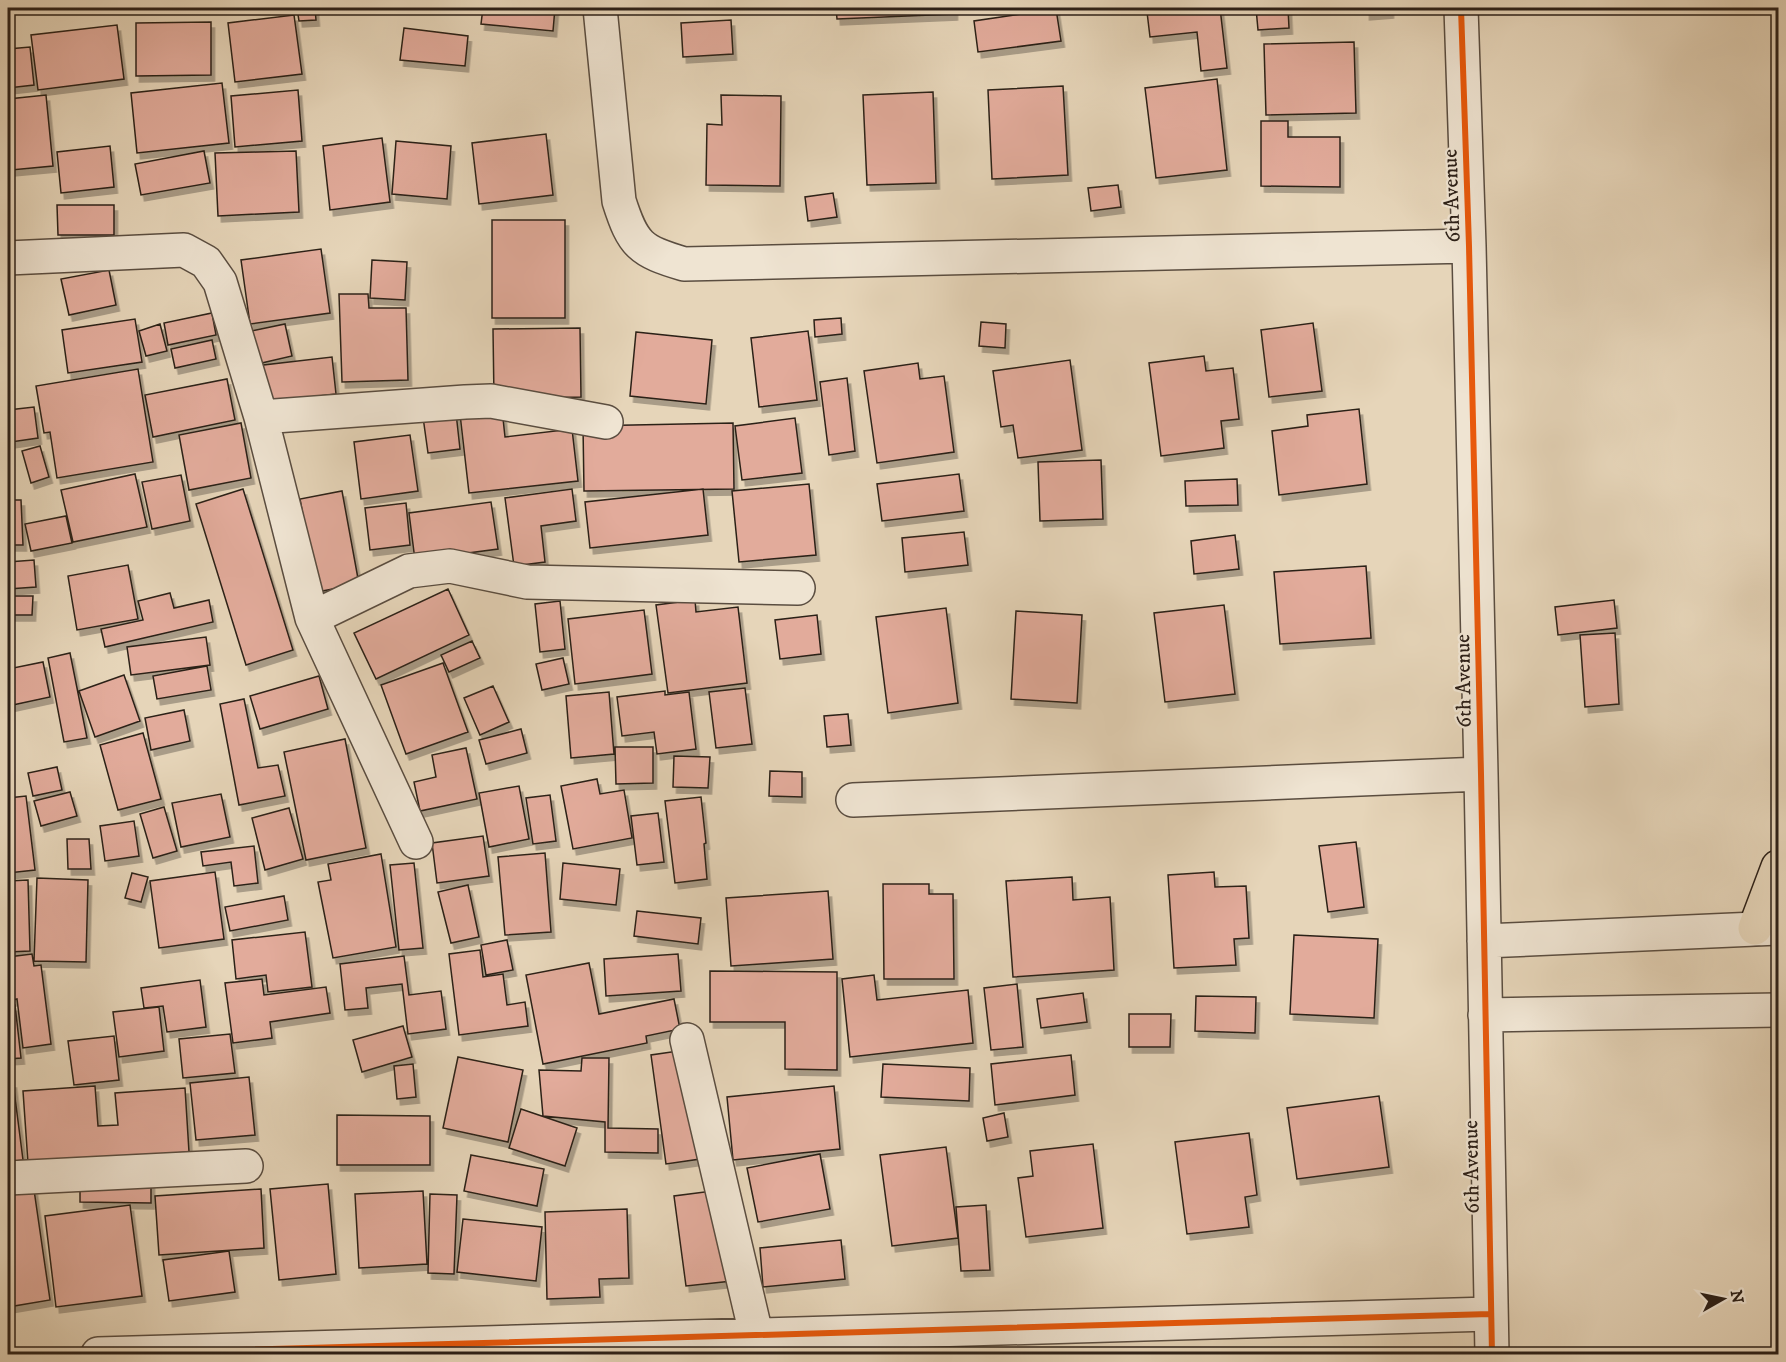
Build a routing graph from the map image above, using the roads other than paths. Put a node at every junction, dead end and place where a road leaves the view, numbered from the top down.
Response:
1 (600, 8) edge
2 (1461, 8) edge
3 (1469, 246) junction
4 (8, 258) edge
5 (261, 417) junction
6 (606, 422) dead end
7 (798, 588) dead end
8 (312, 618) junction
9 (1481, 774) junction
10 (853, 800) dead end
11 (416, 842) dead end
12 (1779, 867) edge
13 (1767, 928) edge
14 (1484, 941) junction
15 (1779, 1010) edge
16 (1485, 1015) junction
17 (687, 1040) dead end
18 (246, 1166) dead end
19 (8, 1178) edge
20 (1490, 1314) junction
21 (756, 1334) junction
22 (98, 1354) edge
23 (1492, 1354) edge

1 - 3 street
2 - 3 street, 6th Avenue
3 - 9 street, 6th Avenue
4 - 5 street
5 - 6 street
5 - 8 street
7 - 8 street
8 - 11 street
9 - 10 street
9 - 14 street, 6th Avenue
12 - 13 highway
13 - 14 street
14 - 16 street, 6th Avenue
15 - 16 street
16 - 20 street, 6th Avenue
17 - 21 street
18 - 19 street
20 - 21 street
20 - 23 street, 6th Avenue
21 - 22 street

